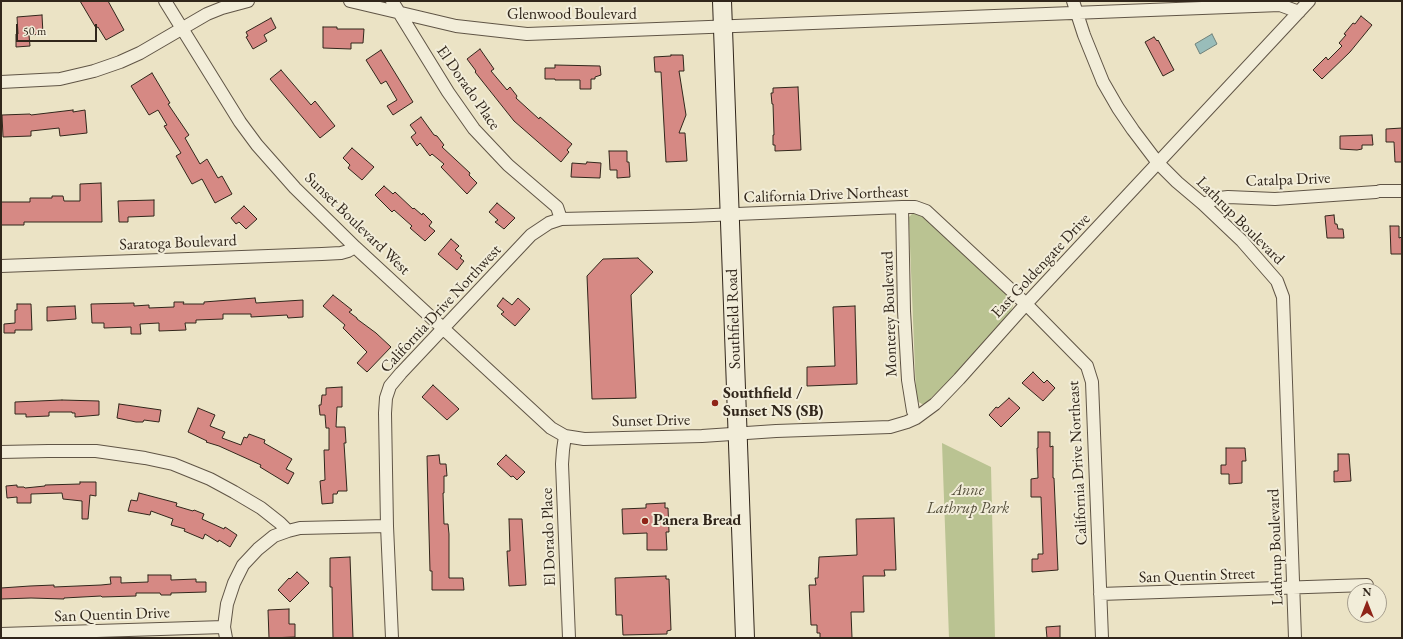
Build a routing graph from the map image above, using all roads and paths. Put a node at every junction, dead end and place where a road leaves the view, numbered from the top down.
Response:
1 (165, 1) edge
2 (248, 1) edge
3 (350, 1) edge
4 (392, 1) edge
5 (722, 1) edge
6 (1073, 1) edge
7 (1309, 1) edge
8 (1300, 12) junction
9 (399, 13) junction
10 (1076, 13) junction
11 (723, 27) junction
12 (182, 28) junction
13 (1, 82) edge
14 (1158, 163) junction
15 (1402, 191) edge
16 (1203, 204) junction
17 (902, 207) junction
18 (730, 214) junction
19 (561, 219) junction
20 (355, 247) junction
21 (1, 266) edge
22 (1026, 304) junction
23 (443, 328) junction
24 (916, 418) junction
25 (738, 432) junction
26 (565, 436) junction
27 (1, 452) edge
28 (387, 526) junction
29 (288, 531) junction
30 (1347, 586) edge
31 (1293, 588) junction
32 (1100, 594) junction
33 (225, 633) edge
34 (1, 634) edge
35 (392, 638) edge
36 (569, 638) edge
37 (745, 638) edge
38 (1102, 638) edge
39 (1295, 638) edge

1 - 12 street, Sunset Boulevard West
2 - 12 street
3 - 9 street, Glenwood Boulevard
4 - 9 street, El Dorado Place
5 - 11 main road, Southfield Road
6 - 10 street, Lathrup Boulevard
7 - 8 street, East Goldengate Drive
8 - 10 street, Glenwood Boulevard
8 - 14 street, East Goldengate Drive
9 - 11 street, Glenwood Boulevard
9 - 19 street, El Dorado Place
10 - 11 street, Glenwood Boulevard
10 - 14 street, Lathrup Boulevard
11 - 18 main road, Southfield Road
12 - 13 street
12 - 20 street, Sunset Boulevard West
14 - 16 street, Lathrup Boulevard
14 - 22 street, East Goldengate Drive
15 - 16 street, Catalpa Drive
16 - 31 street, Lathrup Boulevard
17 - 18 street, California Drive Northeast
17 - 22 street, California Drive Northeast
17 - 24 street, Monterey Boulevard
18 - 19 street, California Drive Northwest
18 - 25 main road, Southfield Road
19 - 23 street, California Drive Northwest
20 - 21 street, Saratoga Boulevard
20 - 23 street, Sunset Boulevard West
22 - 24 street, East Goldengate Drive
22 - 32 street, California Drive Northeast
23 - 26 street, Sunset Boulevard West
23 - 28 street, California Drive Northwest
24 - 25 street, East Goldengate Drive
25 - 26 street, Sunset Drive
25 - 37 main road, Southfield Road
26 - 36 street, El Dorado Place
27 - 29 street
28 - 29 street
28 - 35 street, California Drive Northwest
29 - 33 street
30 - 31 street, San Quentin Street
31 - 32 street, San Quentin Street
31 - 39 street, Lathrup Boulevard
32 - 38 street, California Drive Northeast
33 - 34 street, San Quentin Drive

